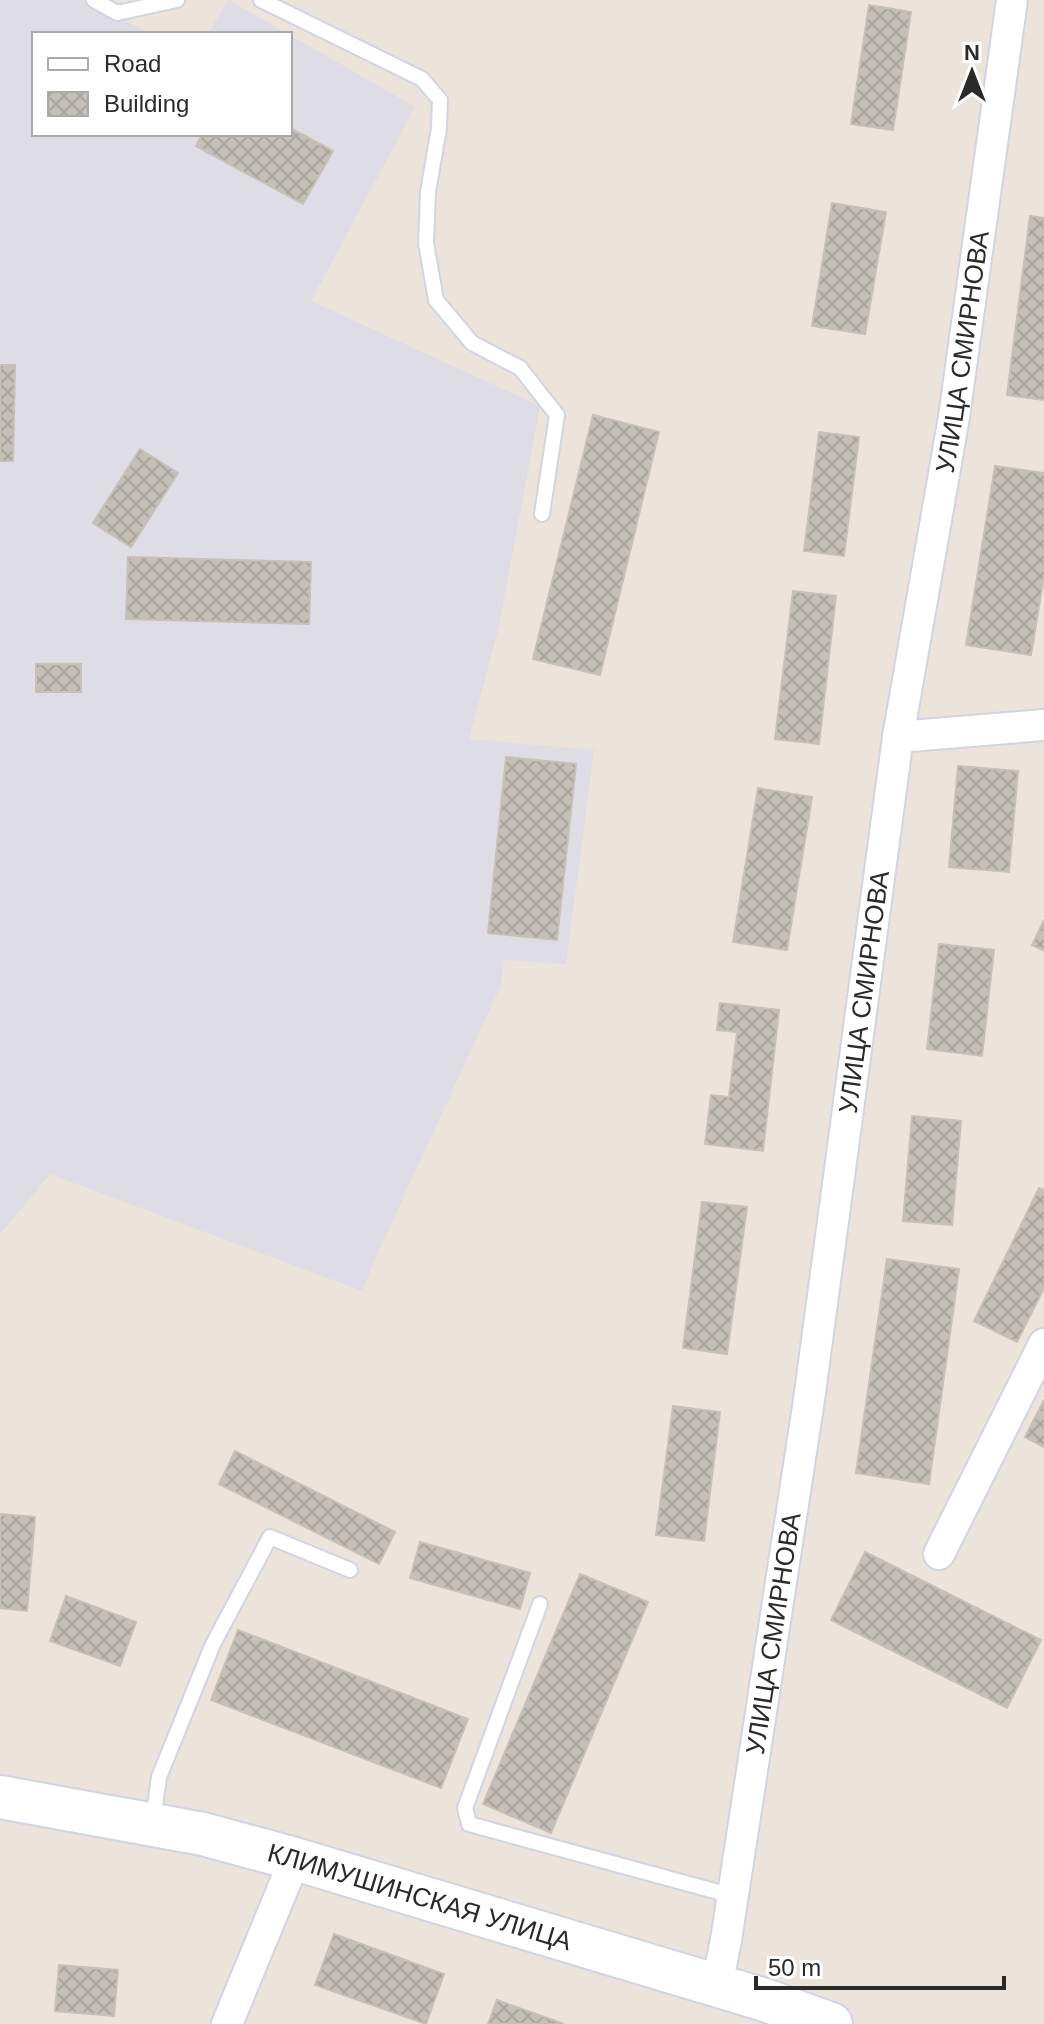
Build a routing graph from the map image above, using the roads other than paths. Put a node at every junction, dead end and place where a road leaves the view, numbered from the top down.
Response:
1 (94, 0) edge
2 (177, 0) edge
3 (261, 0) edge
4 (1012, 0) edge
5 (542, 514) dead end
6 (1044, 727) edge
7 (898, 737) junction
8 (1044, 1344) edge
9 (939, 1554) dead end
10 (350, 1570) dead end
11 (540, 1604) dead end
12 (0, 1797) edge
13 (153, 1824) junction
14 (295, 1859) junction
15 (733, 1896) junction
16 (717, 1985) junction
17 (227, 2024) edge
18 (831, 2024) edge

1 - 2 lane
3 - 5 lane
4 - 7 street, УЛИЦА СМИРНОВА
6 - 7 street
7 - 15 street, УЛИЦА СМИРНОВА
8 - 9 street
10 - 13 lane
11 - 15 lane
12 - 13 street, КЛИМУШИНСКАЯ УЛИЦА
13 - 14 street, КЛИМУШИНСКАЯ УЛИЦА
14 - 16 street, КЛИМУШИНСКАЯ УЛИЦА
14 - 17 street
15 - 16 street, УЛИЦА СМИРНОВА
16 - 18 street, КЛИМУШИНСКАЯ УЛИЦА

